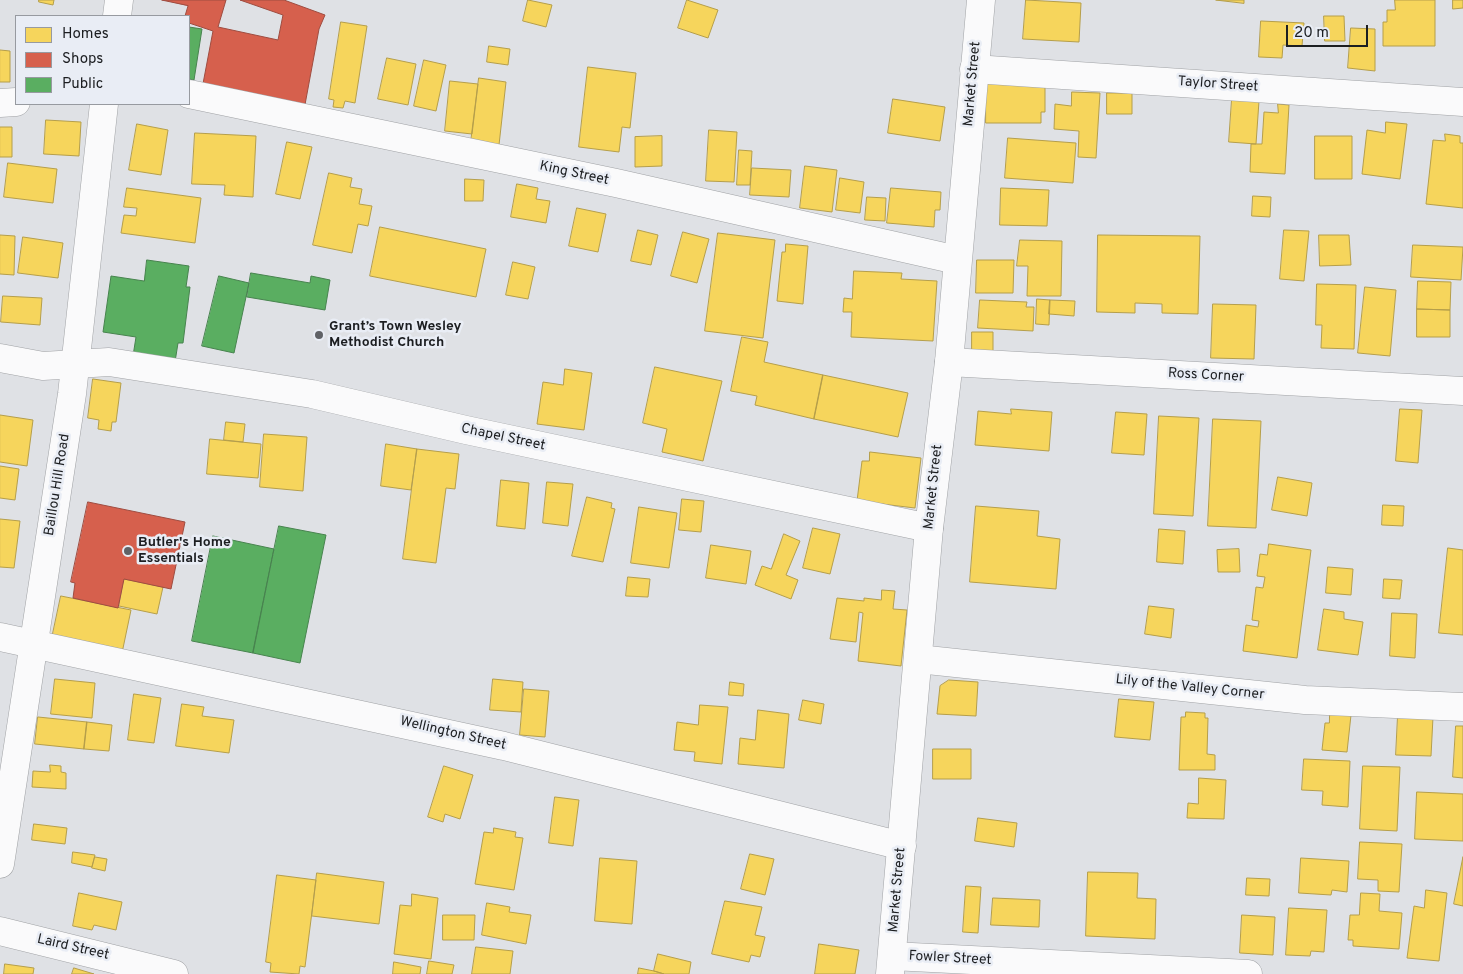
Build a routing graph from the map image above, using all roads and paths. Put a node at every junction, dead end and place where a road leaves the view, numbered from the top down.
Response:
1 (119, 0) edge
2 (981, 0) edge
3 (117, 15) edge
4 (974, 69) junction
5 (190, 94) edge
6 (15, 102) edge
7 (1463, 102) edge
8 (0, 103) edge
9 (104, 105) edge
10 (957, 260) junction
11 (0, 358) edge
12 (949, 362) junction
13 (76, 363) junction
14 (1463, 391) edge
15 (929, 528) junction
16 (0, 638) edge
17 (34, 644) junction
18 (918, 660) junction
19 (1463, 707) edge
20 (902, 846) junction
21 (0, 864) edge
22 (0, 931) edge
23 (891, 965) edge
24 (174, 974) edge
25 (1248, 974) edge

1 - 3 street
2 - 4 street, Market Street
4 - 7 street, Taylor Street
4 - 10 street, Market Street
5 - 10 street, King Street
6 - 8 street
9 - 13 street, Baillou Hill Road
10 - 12 street, Market Street
11 - 13 street, Chapel Street
12 - 14 street, Ross Corner
12 - 15 street, Market Street
13 - 15 street, Chapel Street
13 - 17 street, Baillou Hill Road
15 - 18 street, Market Street
16 - 17 street, Wellington Street
17 - 20 street, Wellington Street
17 - 21 street, Baillou Hill Road
18 - 19 street, Lily of the Valley Corner
18 - 20 street, Market Street
20 - 23 street, Market Street
22 - 24 street, Laird Street
23 - 25 street, Fowler Street

